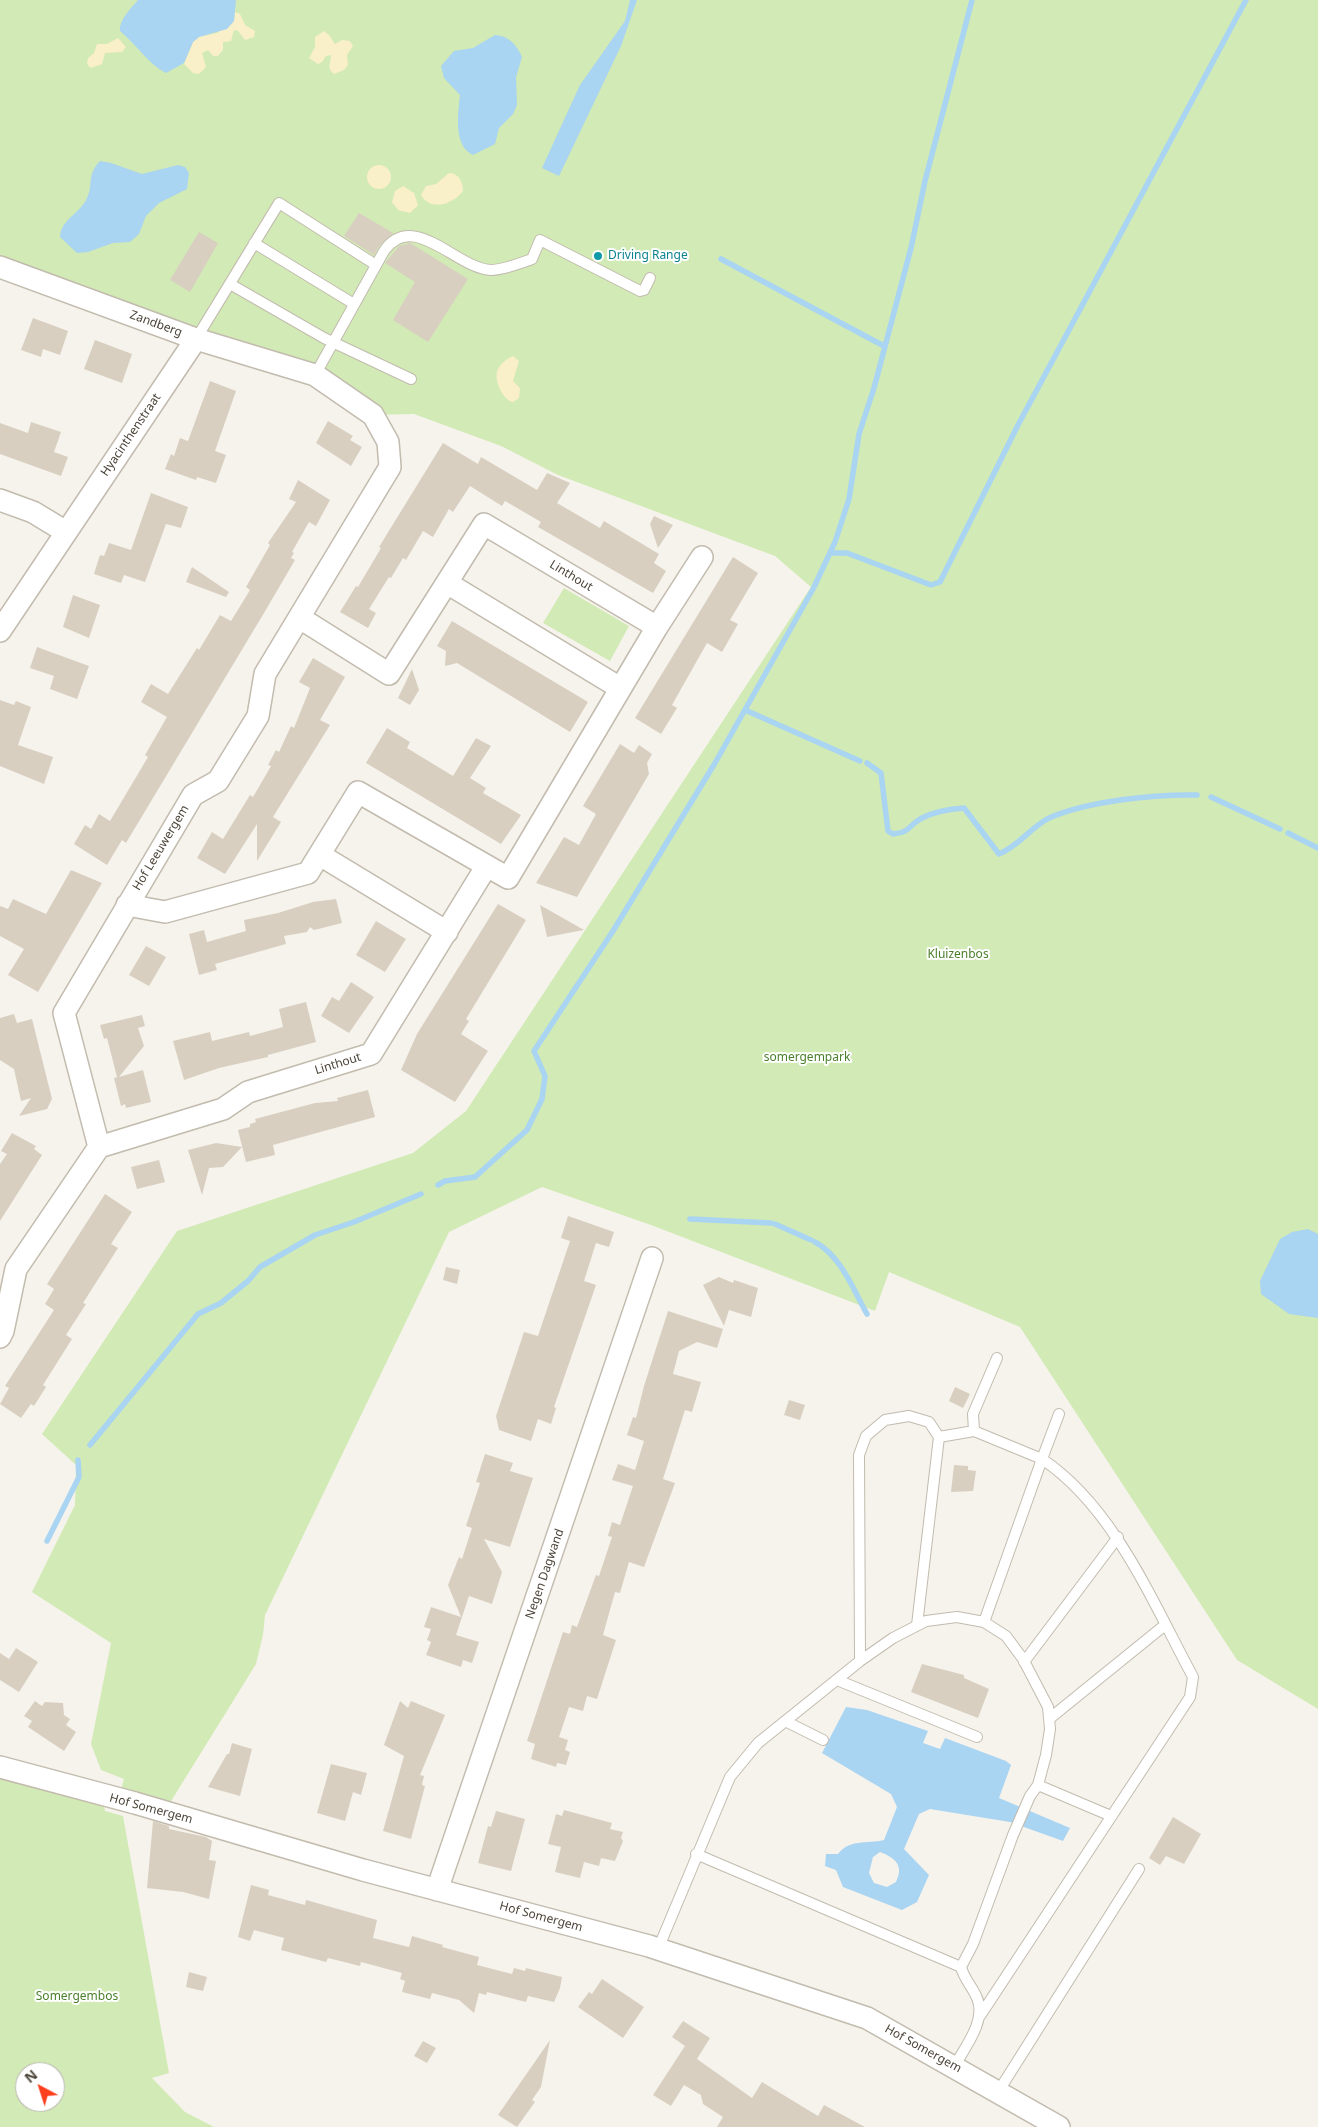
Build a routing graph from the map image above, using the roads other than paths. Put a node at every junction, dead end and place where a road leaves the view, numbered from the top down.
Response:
1 (254, 243) junction
2 (376, 264) junction
3 (0, 267) edge
4 (650, 278) dead end
5 (230, 284) junction
6 (354, 304) junction
7 (196, 339) junction
8 (333, 342) junction
9 (315, 375) junction
10 (411, 379) dead end
11 (0, 500) edge
12 (66, 532) junction
13 (702, 557) dead end
14 (447, 583) junction
15 (300, 618) junction
16 (657, 627) junction
17 (0, 631) edge
18 (620, 688) junction
19 (320, 855) junction
20 (486, 867) junction
21 (127, 904) junction
22 (446, 932) junction
23 (99, 1147) junction
24 (652, 1258) dead end
25 (0, 1337) edge
26 (997, 1358) dead end
27 (1059, 1414) dead end
28 (974, 1431) junction
29 (939, 1437) junction
30 (1042, 1459) junction
31 (1118, 1537) junction
32 (984, 1622) junction
33 (917, 1625) junction
34 (1165, 1625) junction
35 (860, 1661) junction
36 (1024, 1662) junction
37 (837, 1680) junction
38 (1049, 1719) junction
39 (785, 1721) junction
40 (977, 1737) dead end
41 (824, 1740) dead end
42 (0, 1767) edge
43 (1038, 1785) junction
44 (1111, 1816) junction
45 (696, 1854) junction
46 (1138, 1869) dead end
47 (437, 1890) junction
48 (658, 1949) junction
49 (960, 1967) junction
50 (980, 2016) junction
51 (954, 2067) junction
52 (998, 2092) junction
53 (1058, 2127) edge

1 - 2 lane
1 - 5 lane
1 - 6 lane
2 - 4 lane
2 - 6 lane
3 - 7 street, Zandberg
5 - 7 lane
5 - 8 lane
6 - 8 lane
7 - 9 street, Zandberg
7 - 12 street, Hyacinthenstraat
8 - 9 lane
8 - 10 lane
9 - 15 street, Hof Leeuwergem
11 - 12 street
12 - 17 street, Hyacinthenstraat
13 - 16 street
14 - 15 street, Linthout
14 - 16 street, Linthout
14 - 18 street
15 - 21 street, Hof Leeuwergem
16 - 18 street
18 - 20 street
19 - 20 street
19 - 21 street
19 - 22 street
20 - 22 street, Linthout
21 - 23 street, Hof Leeuwergem
22 - 23 street, Linthout
23 - 25 street
24 - 47 street, Negen Dagwand
26 - 28 lane
27 - 30 lane
28 - 29 lane
28 - 30 lane
29 - 33 lane
29 - 35 lane
30 - 31 lane
30 - 32 lane
31 - 34 lane
31 - 36 lane
32 - 33 lane
32 - 36 lane
33 - 35 lane
34 - 38 lane
34 - 44 lane
35 - 37 lane
36 - 38 lane
37 - 39 lane
37 - 40 lane
38 - 43 lane
39 - 41 lane
39 - 45 lane
42 - 47 street, Hof Somergem
43 - 44 lane
43 - 49 lane
44 - 50 lane
45 - 48 lane
45 - 49 lane
46 - 52 lane
47 - 48 street, Hof Somergem
48 - 51 street, Hof Somergem
49 - 50 lane
50 - 51 lane
51 - 52 street, Hof Somergem
52 - 53 street, Hof Somergem

